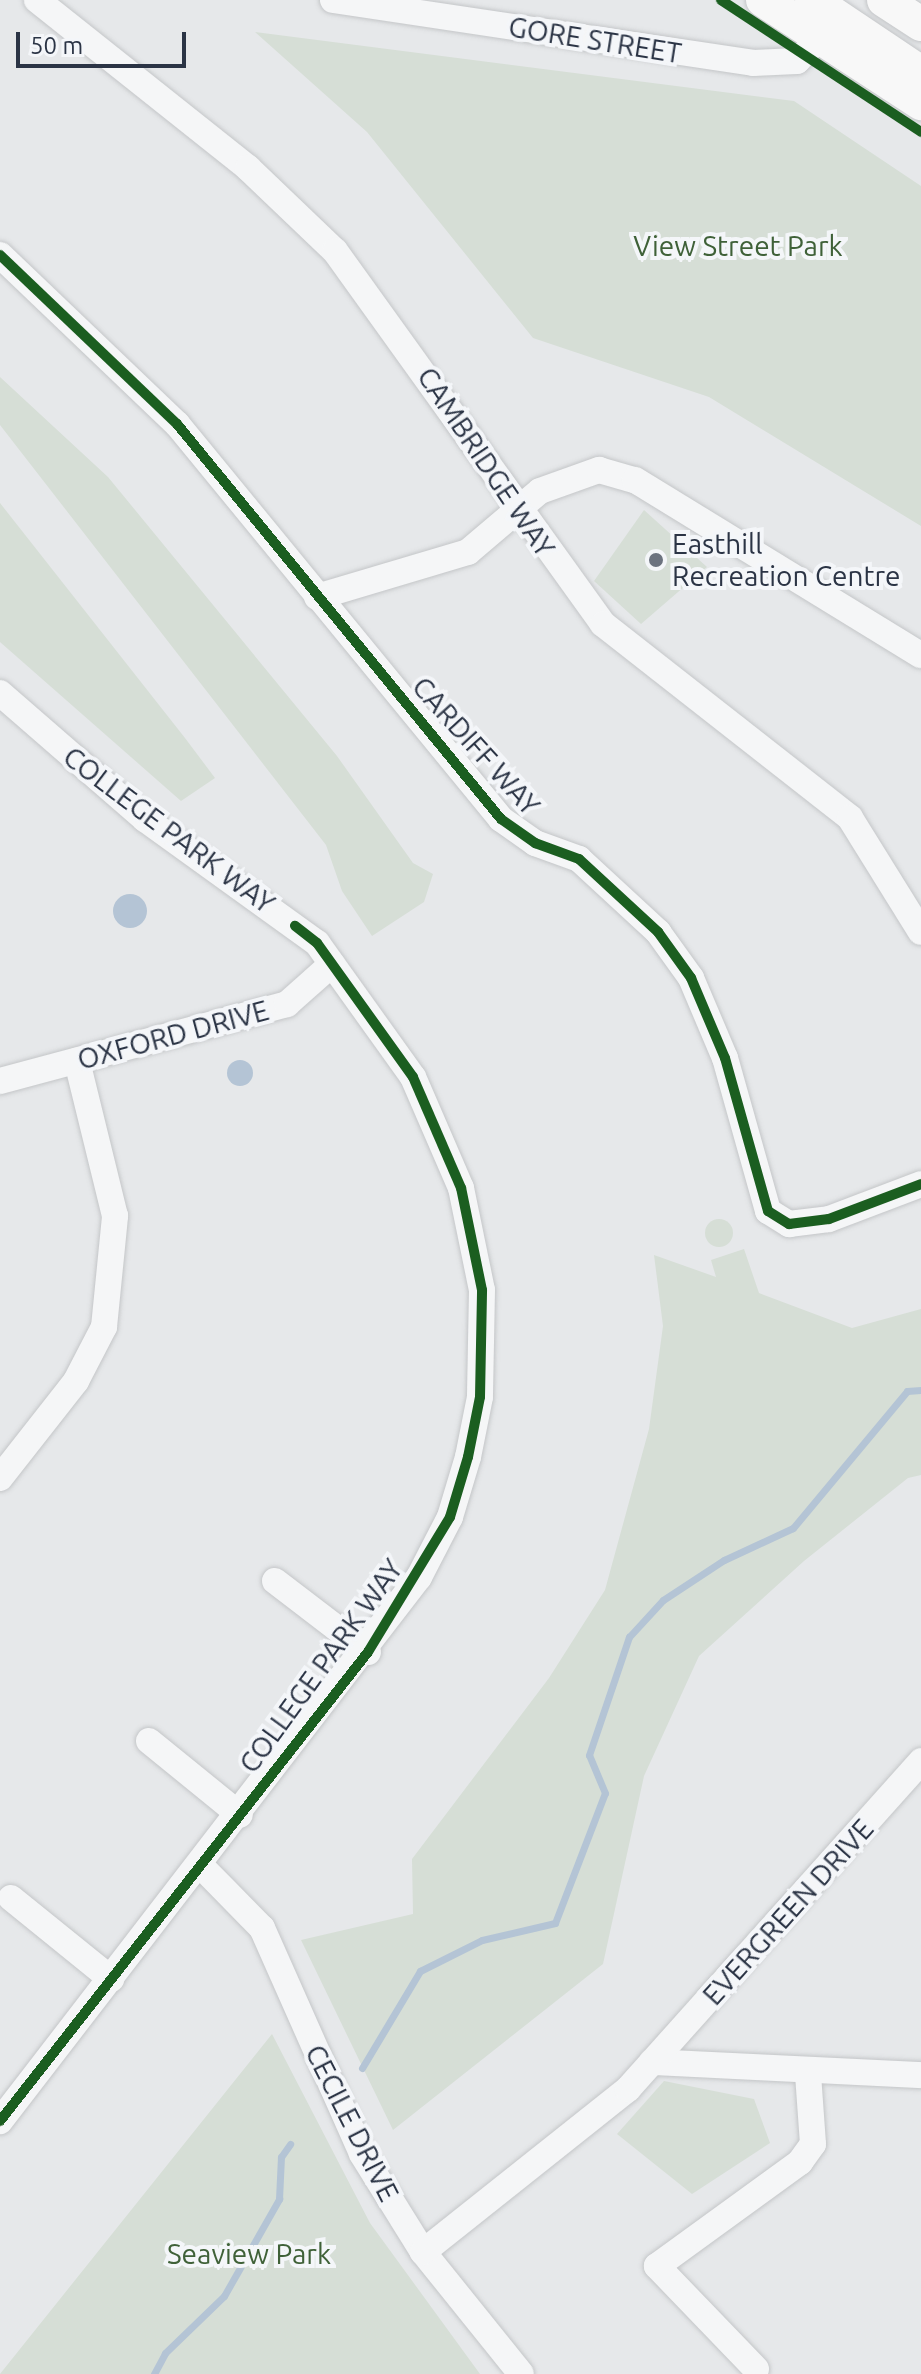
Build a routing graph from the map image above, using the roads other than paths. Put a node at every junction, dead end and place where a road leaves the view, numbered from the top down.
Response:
1 (37, 0) edge
2 (333, 0) edge
3 (763, 0) edge
4 (884, 0) edge
5 (824, 19) edge
6 (921, 24) edge
7 (921, 73) edge
8 (921, 103) edge
9 (0, 255) edge
10 (516, 511) junction
11 (317, 597) junction
12 (921, 655) edge
13 (0, 693) edge
14 (921, 932) edge
15 (332, 964) junction
16 (77, 1061) junction
17 (0, 1081) edge
18 (921, 1184) edge
19 (0, 1478) edge
20 (275, 1581) dead end
21 (368, 1652) junction
22 (149, 1741) dead end
23 (921, 1761) edge
24 (240, 1815) junction
25 (201, 1866) junction
26 (11, 1898) dead end
27 (111, 1979) junction
28 (652, 2062) junction
29 (808, 2075) junction
30 (921, 2075) edge
31 (0, 2121) edge
32 (423, 2252) junction
33 (756, 2369) dead end
34 (521, 2374) edge

1 - 10 street, CAMBRIDGE WAY
2 - 5 street, GORE STREET
3 - 5 main road
4 - 6 main road
5 - 7 main road
5 - 8 main road
9 - 11 street, CARDIFF WAY
10 - 11 street
10 - 12 street
10 - 14 street, CAMBRIDGE WAY
11 - 18 street, CARDIFF WAY
13 - 15 street, COLLEGE PARK WAY
15 - 16 street, OXFORD DRIVE
15 - 21 street, COLLEGE PARK WAY
16 - 17 street, OXFORD DRIVE
16 - 19 street
20 - 21 street
21 - 24 street, COLLEGE PARK WAY
22 - 24 street
23 - 28 street, EVERGREEN DRIVE
24 - 25 street, COLLEGE PARK WAY
25 - 27 street, COLLEGE PARK WAY
25 - 32 street, CECILE DRIVE
26 - 27 street
27 - 31 street, COLLEGE PARK WAY
28 - 29 street
28 - 32 street, EVERGREEN DRIVE
29 - 30 street
29 - 33 street
32 - 34 street, CECILE DRIVE

